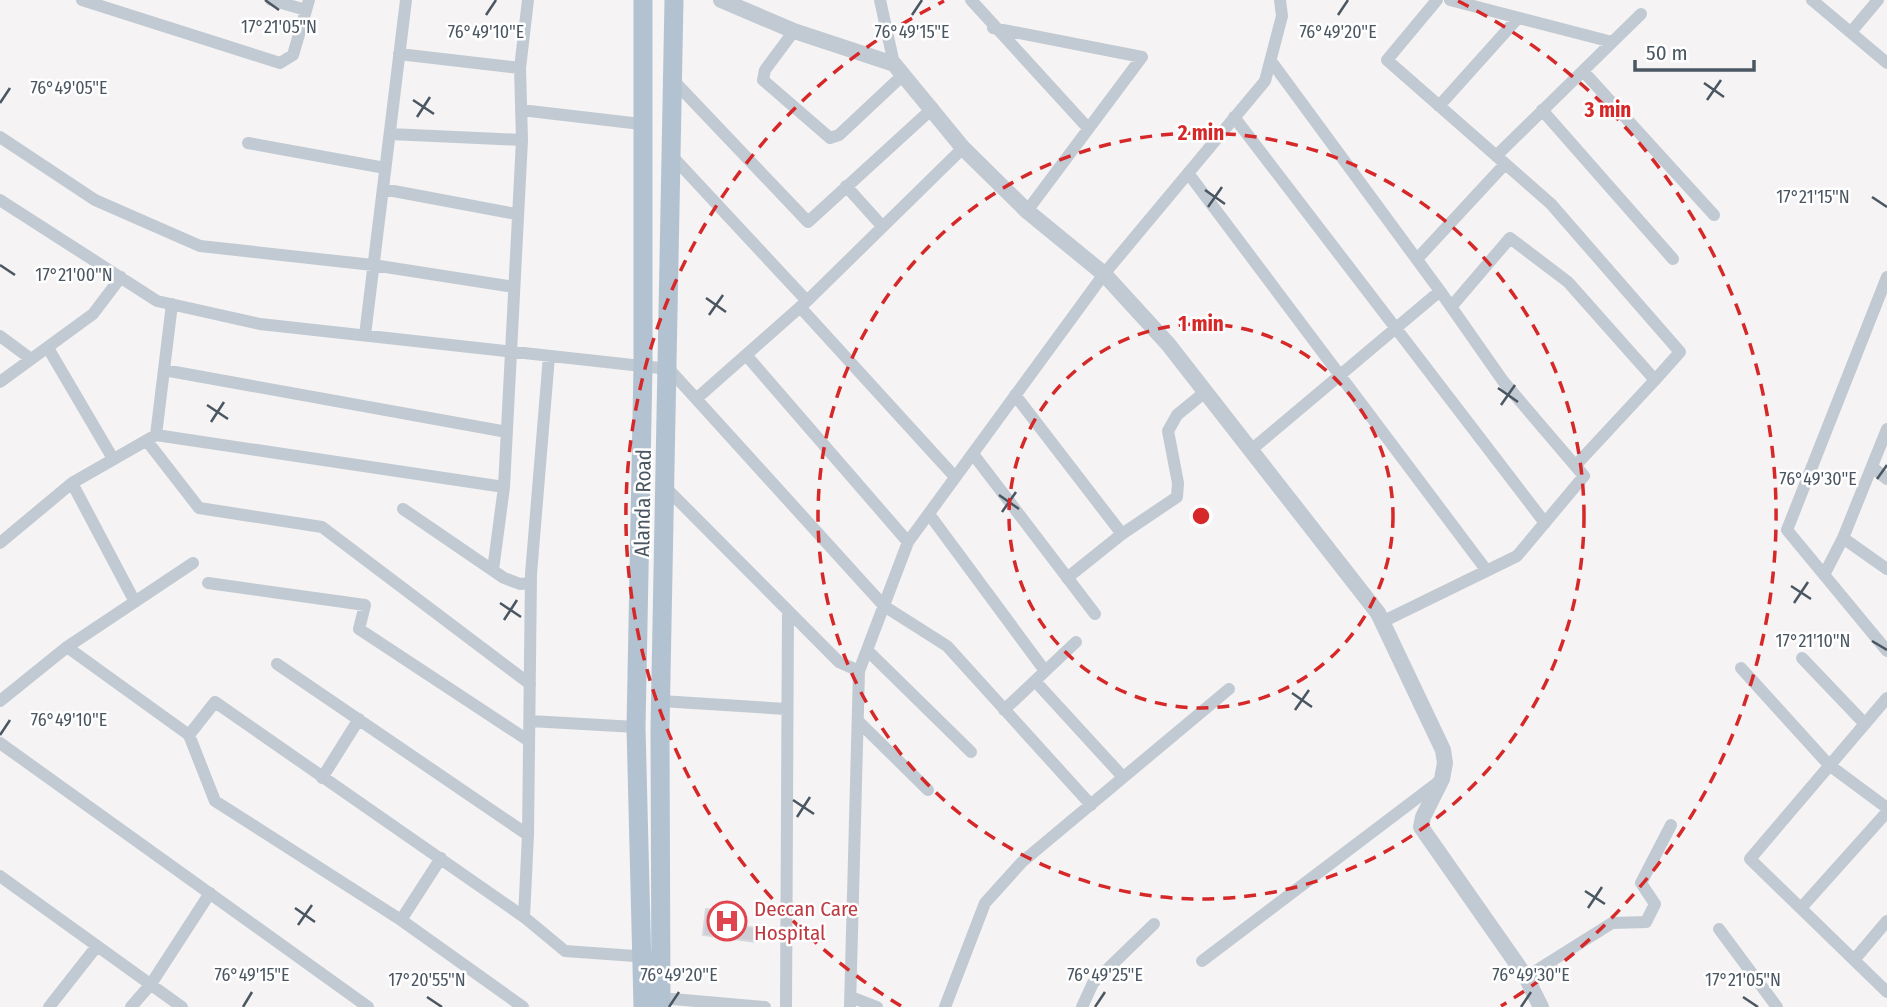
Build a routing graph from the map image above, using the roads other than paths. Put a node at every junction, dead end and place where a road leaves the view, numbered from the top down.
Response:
1 (82, 0) edge
2 (271, 0) edge
3 (406, 0) edge
4 (528, 0) edge
5 (643, 0) edge
6 (674, 0) edge
7 (722, 0) edge
8 (880, 0) edge
9 (971, 0) edge
10 (1280, 0) edge
11 (1437, 0) edge
12 (1450, 0) edge
13 (1812, 0) edge
14 (1878, 0) edge
15 (307, 5) edge
16 (1641, 14) dead end
17 (1518, 18) junction
18 (993, 28) junction
19 (794, 31) junction
20 (1851, 33) junction
21 (1612, 42) junction
22 (400, 54) junction
23 (1271, 61) junction
24 (1887, 63) edge
25 (520, 68) junction
26 (899, 70) junction
27 (1583, 71) junction
28 (670, 78) junction
29 (1439, 106) junction
30 (933, 108) junction
31 (521, 110) junction
32 (1542, 110) junction
33 (1234, 117) junction
34 (641, 124) junction
35 (1087, 127) junction
36 (390, 134) junction
37 (0, 137) edge
38 (522, 140) junction
39 (248, 144) dead end
40 (963, 148) junction
41 (672, 156) junction
42 (1500, 160) junction
43 (385, 168) junction
44 (1188, 173) junction
45 (846, 186) junction
46 (383, 189) junction
47 (0, 200) edge
48 (1027, 211) junction
49 (516, 214) junction
50 (1714, 215) dead end
51 (882, 226) junction
52 (1417, 259) junction
53 (1673, 259) dead end
54 (373, 265) junction
55 (1104, 274) junction
56 (121, 277) junction
57 (1887, 277) edge
58 (514, 287) junction
59 (1440, 291) junction
60 (172, 304) junction
61 (804, 304) junction
62 (1451, 307) junction
63 (1394, 329) junction
64 (0, 335) edge
65 (365, 335) junction
66 (48, 348) junction
67 (510, 351) junction
68 (746, 355) junction
69 (549, 356) junction
70 (31, 359) junction
71 (643, 366) junction
72 (669, 369) junction
73 (164, 370) junction
74 (1340, 375) junction
75 (1655, 380) junction
76 (0, 382) edge
77 (1205, 392) junction
78 (1015, 395) junction
79 (696, 399) junction
80 (1887, 429) edge
81 (506, 432) junction
82 (151, 438) junction
83 (1251, 450) junction
84 (973, 454) junction
85 (112, 457) junction
86 (1576, 465) junction
87 (1872, 467) junction
88 (955, 477) junction
89 (1887, 479) edge
90 (72, 483) junction
91 (504, 487) junction
92 (667, 489) junction
93 (403, 509) dead end
94 (929, 514) junction
95 (1545, 523) junction
96 (1122, 534) junction
97 (1843, 538) junction
98 (908, 542) junction
99 (0, 543) edge
100 (193, 563) dead end
101 (1887, 569) edge
102 (494, 570) junction
103 (1487, 571) junction
104 (1824, 575) junction
105 (1068, 578) junction
106 (208, 583) dead end
107 (531, 583) junction
108 (135, 602) junction
109 (884, 606) junction
110 (788, 611) junction
111 (1095, 614) dead end
112 (1382, 622) junction
113 (1076, 642) dead end
114 (67, 647) junction
115 (867, 650) junction
116 (1887, 651) edge
117 (1802, 658) dead end
118 (278, 664) dead end
119 (1741, 668) dead end
120 (859, 671) junction
121 (1040, 676) junction
122 (530, 684) junction
123 (1228, 690) dead end
124 (1887, 698) edge
125 (0, 701) edge
126 (661, 701) junction
127 (786, 709) junction
128 (1004, 710) junction
129 (359, 719) junction
130 (530, 721) junction
131 (858, 721) junction
132 (1865, 724) junction
133 (636, 727) junction
134 (189, 735) junction
135 (530, 741) junction
136 (0, 743) edge
137 (971, 752) dead end
138 (1829, 765) junction
139 (1124, 777) junction
140 (322, 778) junction
141 (1442, 779) junction
142 (928, 790) dead end
143 (1091, 805) junction
144 (1887, 810) edge
145 (1671, 825) dead end
146 (528, 835) junction
147 (441, 858) junction
148 (3, 884) edge
149 (209, 893) junction
150 (1801, 908) junction
151 (524, 916) junction
152 (401, 920) junction
153 (1887, 921) edge
154 (1154, 924) dead end
155 (1719, 929) dead end
156 (97, 946) junction
157 (651, 957) junction
158 (1854, 960) junction
159 (1202, 961) dead end
160 (1526, 977) junction
161 (151, 984) junction
162 (1887, 992) edge
163 (661, 1002) edge
164 (850, 1002) edge
165 (49, 1007) edge
166 (131, 1007) edge
167 (182, 1007) edge
168 (368, 1007) edge
169 (523, 1007) edge
170 (643, 1007) edge
171 (765, 1007) edge
172 (786, 1007) edge
173 (877, 1007) edge
174 (945, 1007) edge
175 (1082, 1007) edge
176 (1541, 1007) edge
177 (1777, 1007) edge

1 - 15 street
2 - 15 street
3 - 22 street
4 - 25 street
5 - 34 main road, Alanda Road
6 - 28 main road, Alanda Road
7 - 19 street
8 - 26 street
9 - 18 street
10 - 23 street
11 - 29 street
12 - 17 street
13 - 20 street
14 - 20 street
16 - 21 street
17 - 21 street
17 - 29 street
18 - 35 street
18 - 35 street
19 - 26 street
19 - 26 street
20 - 24 street
21 - 27 street
22 - 25 street
22 - 36 street
23 - 33 street
23 - 52 street
25 - 31 street
26 - 30 street
27 - 32 street
27 - 50 street
28 - 41 main road, Alanda Road
28 - 45 street
29 - 42 street
30 - 40 street
30 - 45 street
31 - 34 street
31 - 38 street
32 - 42 street
32 - 53 street
33 - 44 street
33 - 63 street
34 - 71 main road, Alanda Road
35 - 48 street
36 - 38 street
36 - 43 street
37 - 54 street
38 - 49 street
39 - 43 street
40 - 48 street
40 - 51 street
41 - 61 street
41 - 72 main road, Alanda Road
42 - 52 street
42 - 75 street
43 - 46 street
44 - 55 street
44 - 74 street
45 - 51 street
46 - 49 street
46 - 54 street
47 - 56 street
48 - 55 street
49 - 58 street
51 - 61 street
52 - 59 street
54 - 58 street
54 - 65 street
55 - 77 street
55 - 78 street
56 - 60 street
56 - 66 street
57 - 104 street
58 - 67 street
59 - 62 street
59 - 63 street
60 - 65 street
60 - 73 street
61 - 68 street
61 - 88 street
62 - 75 street
62 - 86 street
63 - 74 street
63 - 95 street
64 - 70 street
65 - 67 street
66 - 70 street
66 - 85 street
67 - 69 street
67 - 81 street
68 - 79 street
68 - 98 street
69 - 71 street
69 - 107 street
70 - 76 street
71 - 72 street
71 - 133 main road, Alanda Road
72 - 79 street
72 - 92 main road, Alanda Road
73 - 81 street
73 - 82 street
74 - 83 street
74 - 103 street
75 - 86 street
77 - 83 street
77 - 96 street
78 - 84 street
78 - 96 street
79 - 109 street
80 - 87 street
81 - 91 street
82 - 85 street
82 - 91 street
82 - 122 street
83 - 112 street
84 - 88 street
84 - 105 street
85 - 90 street
86 - 95 street
87 - 89 street
87 - 97 street
88 - 94 street
90 - 99 street
90 - 108 street
91 - 102 street
92 - 110 street
92 - 126 main road, Alanda Road
93 - 102 street
94 - 98 street
94 - 121 street
95 - 103 street
96 - 105 street
97 - 101 street
97 - 104 street
98 - 109 street
100 - 108 street
102 - 107 street
103 - 112 street
104 - 116 street
105 - 111 street
106 - 135 street
107 - 122 street
108 - 114 street
109 - 115 street
109 - 128 street
110 - 120 street
110 - 127 street
112 - 141 street
113 - 121 street
114 - 125 street
114 - 134 street
115 - 120 street
115 - 137 street
117 - 132 street
118 - 129 street
119 - 138 street
120 - 131 street
121 - 128 street
121 - 139 street
122 - 130 street
123 - 139 street
124 - 132 street
126 - 127 street
126 - 157 main road, Alanda Road
127 - 172 street
128 - 143 street
129 - 140 street
129 - 146 street
130 - 133 street
130 - 135 street
131 - 142 street
131 - 164 street
132 - 138 street
133 - 157 main road, Alanda Road
134 - 140 street
134 - 152 street
135 - 146 street
136 - 149 street
138 - 144 street
138 - 150 street
139 - 143 street
140 - 147 street
141 - 159 street
141 - 160 street
143 - 174 street
144 - 150 street
145 - 160 street
146 - 151 street
147 - 151 street
147 - 152 street
148 - 156 street
149 - 161 street
149 - 168 street
150 - 158 street
151 - 157 street
152 - 169 street
153 - 158 street
154 - 175 street
155 - 177 street
156 - 161 street
156 - 165 street
157 - 163 main road, Alanda Road
157 - 170 main road, Alanda Road
158 - 162 street
160 - 176 street
161 - 166 street
161 - 167 street
163 - 171 street
164 - 173 street

